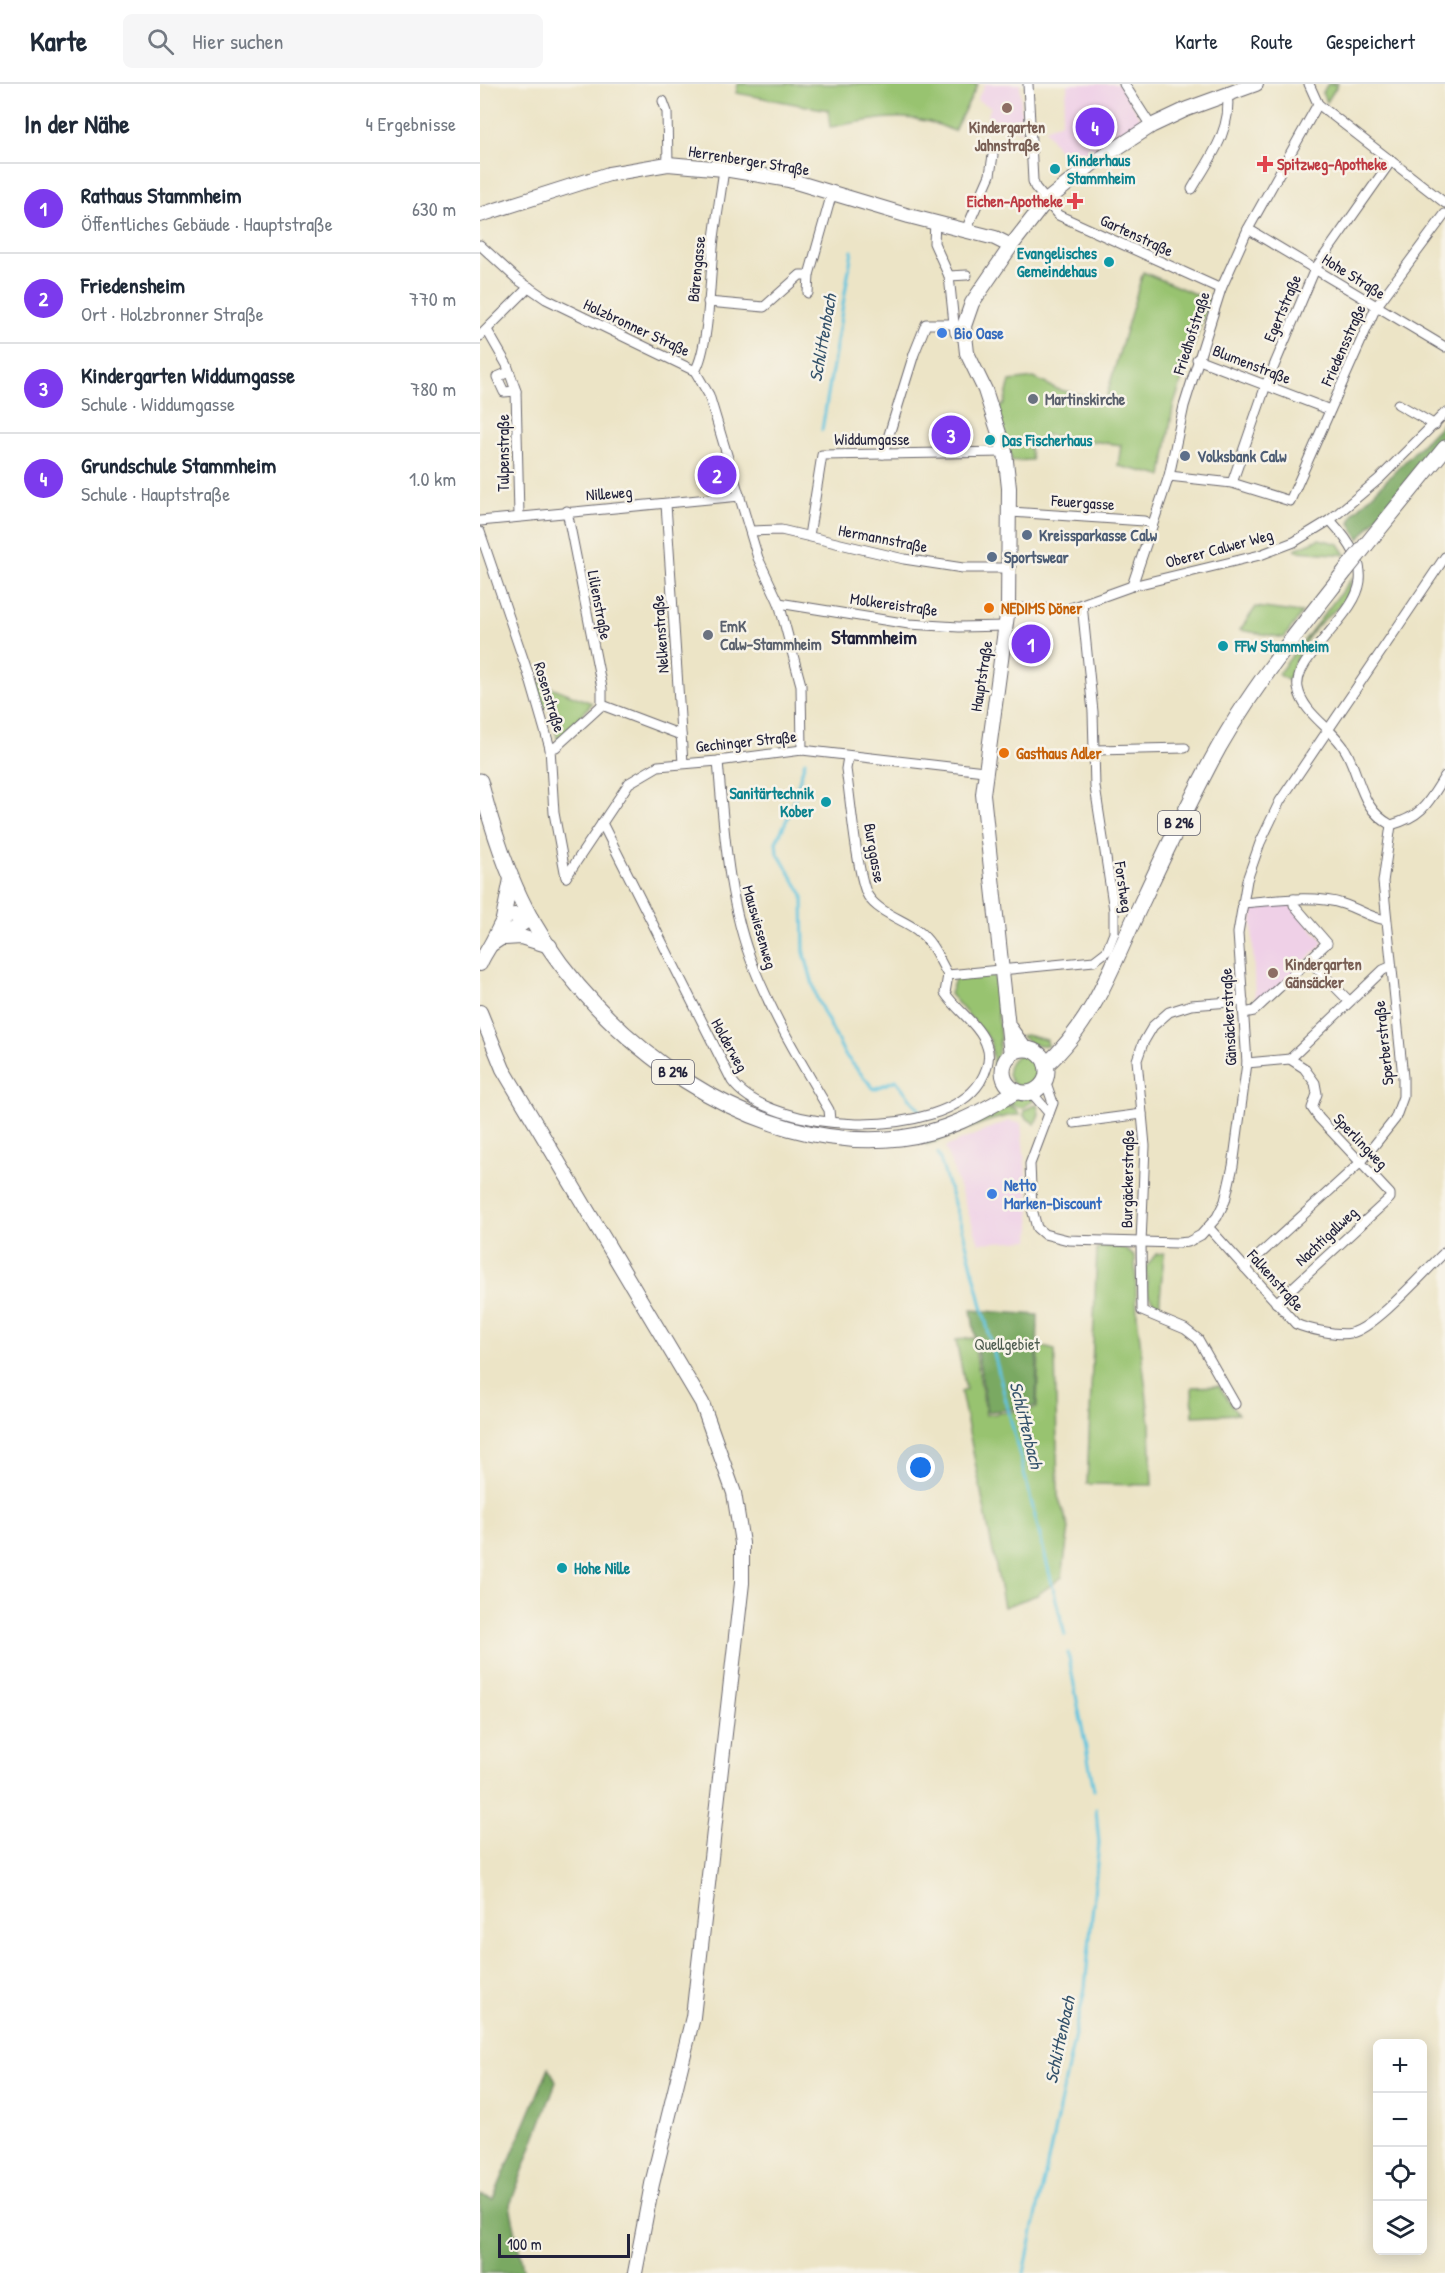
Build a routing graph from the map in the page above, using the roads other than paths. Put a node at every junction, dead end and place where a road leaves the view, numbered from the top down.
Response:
1 (1028, 84) edge
2 (1124, 84) edge
3 (1256, 84) edge
4 (1309, 84) edge
5 (1227, 93) junction
6 (663, 101) dead end
7 (1318, 104) junction
8 (1151, 126) junction
9 (993, 154) dead end
10 (1391, 161) junction
11 (668, 164) junction
12 (724, 169) junction
13 (1192, 189) dead end
14 (832, 193) junction
15 (1046, 201) junction
16 (1445, 203) edge
17 (480, 214) edge
18 (1445, 214) edge
19 (934, 222) junction
20 (1248, 229) junction
21 (966, 230) junction
22 (480, 245) edge
23 (1011, 246) junction
24 (1315, 269) junction
25 (809, 275) junction
26 (967, 275) dead end
27 (949, 276) junction
28 (529, 287) junction
29 (1221, 289) junction
30 (808, 294) dead end
31 (708, 302) junction
32 (1376, 307) junction
33 (954, 324) junction
34 (484, 333) edge
35 (964, 339) junction
36 (1445, 347) edge
37 (1197, 359) junction
38 (695, 371) junction
39 (1266, 385) junction
40 (1398, 404) dead end
41 (1330, 410) junction
42 (1445, 413) edge
43 (1435, 425) junction
44 (1445, 448) edge
45 (1005, 452) junction
46 (883, 454) junction
47 (1169, 476) junction
48 (1232, 483) junction
49 (740, 496) junction
50 (666, 504) junction
51 (567, 511) junction
52 (1011, 512) junction
53 (519, 515) junction
54 (1330, 520) junction
55 (480, 521) edge
56 (1152, 525) junction
57 (750, 531) junction
58 (480, 532) edge
59 (809, 536) junction
60 (1445, 557) edge
61 (1010, 568) junction
62 (1132, 586) junction
63 (779, 603) junction
64 (1082, 604) junction
65 (1008, 609) junction
66 (1006, 626) junction
67 (602, 705) junction
68 (1328, 729) junction
69 (681, 735) junction
70 (550, 748) junction
71 (1185, 748) dead end
72 (802, 750) junction
73 (1095, 750) junction
74 (848, 756) junction
75 (717, 761) junction
76 (683, 763) junction
77 (984, 771) junction
78 (1445, 776) edge
79 (480, 782) edge
80 (602, 823) junction
81 (1391, 825) junction
82 (566, 877) joint
83 (511, 879) junction
84 (1294, 899) junction
85 (1242, 903) junction
86 (531, 918) junction
87 (503, 919) junction
88 (1386, 921) junction
89 (505, 938) junction
90 (492, 944) junction
91 (550, 946) junction
92 (1309, 960) junction
93 (480, 964) edge
94 (1390, 967) junction
95 (999, 968) junction
96 (948, 975) junction
97 (1348, 1000) junction
98 (1243, 1001) junction
99 (480, 1012) edge
100 (1244, 1012) junction
101 (1018, 1052) junction
102 (1290, 1059) junction
103 (988, 1061) joint
104 (1247, 1063) junction
105 (1044, 1067) junction
106 (1018, 1088) junction
107 (1049, 1113) junction
108 (1142, 1114) junction
109 (830, 1120) junction
110 (1074, 1123) dead end
111 (1361, 1162) junction
112 (1388, 1190) joint
113 (1209, 1228) junction
114 (1140, 1243) junction
115 (1445, 1252) edge
116 (1245, 1268) junction
117 (1276, 1303) junction
118 (1235, 1404) dead end
119 (635, 2273) edge

1 - 15 street
2 - 8 street
3 - 5 street, Hauptstraße
4 - 7 street
5 - 8 street, Hauptstraße
5 - 13 street
6 - 11 street
7 - 10 street
7 - 20 street, Friedhofstraße
8 - 15 street, Hauptstraße
9 - 21 street
10 - 16 street
10 - 24 street, Egertstraße
11 - 12 street, Herrenberger Straße
11 - 17 street, Herrenberger Straße
12 - 14 street, Herrenberger Straße
12 - 31 street, Bärengasse
14 - 19 street, Herrenberger Straße
14 - 25 street
15 - 23 street, Hauptstraße
15 - 29 street, Gartenstraße
18 - 32 street, Friedensstraße
19 - 21 street, Herrenberger Straße
19 - 27 street, Hauptstraße
20 - 24 street, Hohe Straße
20 - 29 street, Friedhofstraße
21 - 23 street, Herrenberger Straße
22 - 28 street, Holzbronner Straße
23 - 35 street, Hauptstraße
24 - 32 street, Hohe Straße
24 - 39 street, Egertstraße
25 - 30 street
25 - 31 street
26 - 27 street
27 - 33 street, Hauptstraße
28 - 34 street
28 - 38 street, Holzbronner Straße
29 - 37 street, Friedhofstraße
31 - 38 street, Bärengasse
32 - 36 street, Hohe Straße
32 - 41 street, Friedensstraße
33 - 35 street, Hauptstraße
33 - 46 street
34 - 53 street, Tulpenstraße
35 - 45 street, Hauptstraße
37 - 39 street, Blumenstraße
37 - 47 street, Friedhofstraße
38 - 49 street, Holzbronner Straße
39 - 41 street, Blumenstraße
39 - 48 street, Egertstraße
40 - 43 street
41 - 48 street, Friedensstraße
42 - 43 street, Oberer Calwer Weg
43 - 54 street, Oberer Calwer Weg
44 - 105 main road, B 296, bridge
45 - 46 street, Widdumgasse
45 - 52 street, Hauptstraße
46 - 59 street, Widdumgasse
47 - 48 street
47 - 56 street, Friedhofstraße
49 - 50 street, Nilleweg
49 - 57 street, Holzbronner Straße
50 - 51 street, Nilleweg
50 - 69 street, Nelkenstraße
51 - 53 street, Nilleweg
51 - 67 street, Lilienstraße
52 - 56 street, Feuergasse
52 - 61 street, Hauptstraße
53 - 55 street, Nilleweg
54 - 62 street, Oberer Calwer Weg
54 - 68 street
56 - 62 street, Friedhofstraße
57 - 59 street, Hermannstraße
57 - 63 street, Holzbronner Straße
58 - 70 street, Rosenstraße
59 - 61 street, Hermannstraße
60 - 68 street, Gänsäckerstraße
61 - 65 street, Hauptstraße
62 - 64 street, Oberer Calwer Weg
63 - 66 street, Molkereistraße
63 - 72 street, Holzbronner Straße
64 - 65 street, Oberer Calwer Weg
64 - 73 street, Forstweg
65 - 66 street, Hauptstraße
66 - 77 street, Hauptstraße
67 - 69 street
67 - 70 street
68 - 81 street
68 - 85 street, Gänsäckerstraße
69 - 76 street, Nelkenstraße
70 - 82 street, Rosenstraße
71 - 73 street
72 - 74 street, Gechinger Straße
72 - 75 street, Gechinger Straße
73 - 95 street, Forstweg
74 - 77 street, Gechinger Straße
74 - 96 street, Burggasse
75 - 76 street, Gechinger Straße
75 - 109 street, Mauswiesenweg
76 - 80 street, Gechinger Straße
77 - 95 street, Hauptstraße
78 - 81 street
79 - 83 main road, B 296
80 - 82 street, Gechinger Straße
80 - 109 street, Holderweg
81 - 88 street, Sperberstraße
83 - 86 main road, B 296
83 - 87 street
84 - 85 street
84 - 88 street
84 - 92 street
85 - 98 street, Gänsäckerstraße
86 - 87 street
86 - 89 street
86 - 91 main road, B 296
87 - 90 street
88 - 94 street, Sperberstraße
89 - 90 street
89 - 91 street
90 - 93 street
91 - 106 main road, B 296
92 - 97 street
92 - 100 street
94 - 97 street
94 - 111 street, Sperberstraße
95 - 96 street
95 - 101 street, Hauptstraße
96 - 103 street, Burggasse
97 - 102 street
98 - 100 street, Gänsäckerstraße
98 - 108 street, Burgäckerstraße
99 - 119 street
100 - 104 street, Gänsäckerstraße
101 - 105 main road
101 - 106 main road
102 - 104 street
102 - 111 street, Sperlingweg
103 - 109 street, Holderweg
104 - 113 street, Gänsäckerstraße
105 - 106 main road, B 296
105 - 107 street, Gänsäckerstraße
106 - 107 street
107 - 114 street, Gänsäckerstraße
108 - 110 street, Burgäckerstraße
108 - 114 street, Burgäckerstraße
111 - 112 street, Sperlingweg
111 - 116 street, Sperberstraße
112 - 117 street, Nachtigallweg
113 - 114 street, Gänsäckerstraße
113 - 116 street, Falkenstraße
114 - 118 street, Burgäckerstraße
115 - 117 street, Falkenstraße
116 - 117 street, Falkenstraße

